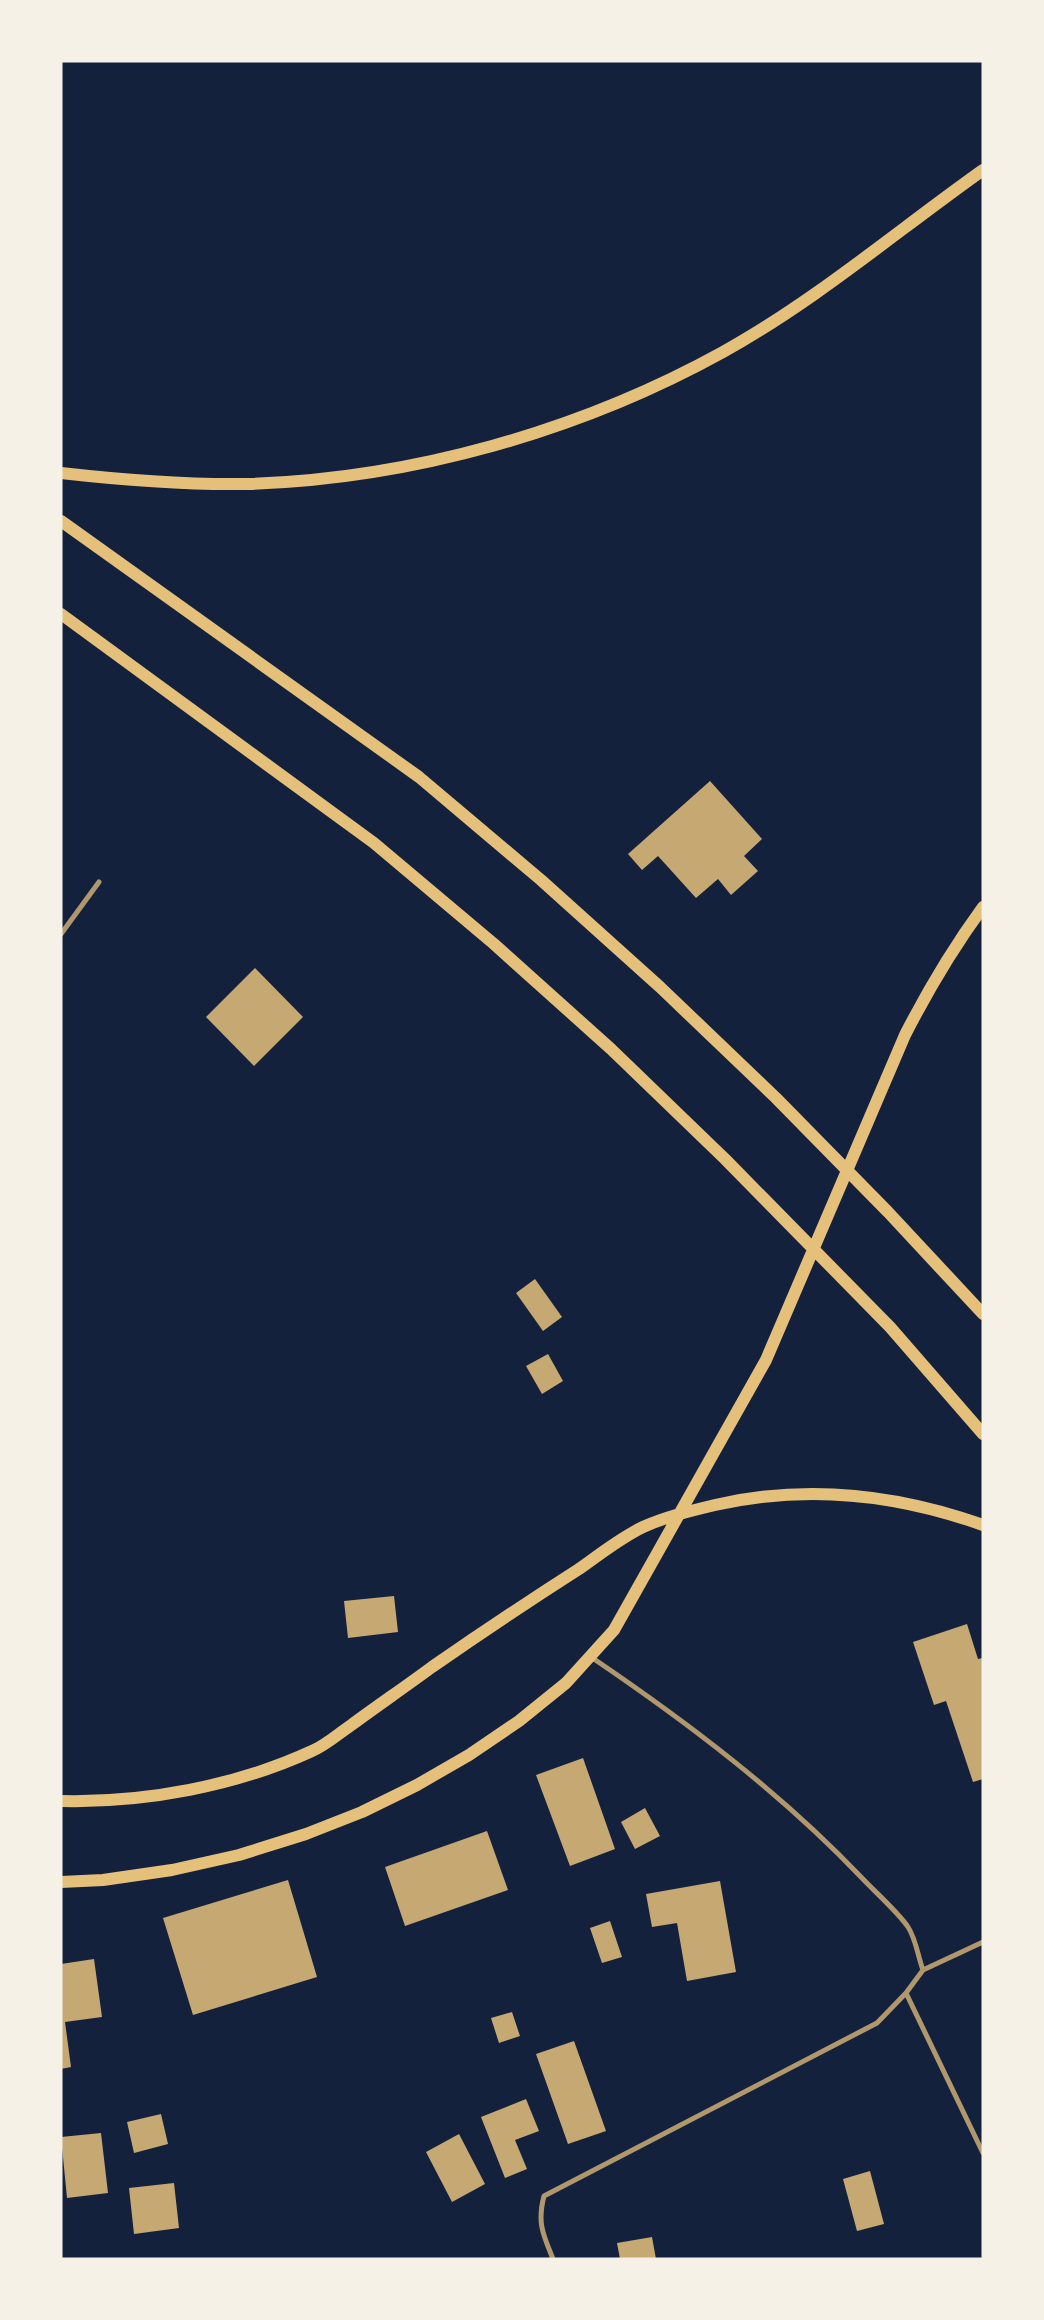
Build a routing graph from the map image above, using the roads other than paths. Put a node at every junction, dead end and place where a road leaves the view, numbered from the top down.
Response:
1 (983, 170) edge
2 (61, 472) edge
3 (61, 521) edge
4 (61, 614) edge
5 (99, 882) dead end
6 (983, 907) edge
7 (61, 934) edge
8 (983, 1314) edge
9 (983, 1434) edge
10 (983, 1525) edge
11 (590, 1657) junction
12 (61, 1800) edge
13 (61, 1882) edge
14 (983, 1942) edge
15 (923, 1970) junction
16 (906, 1993) junction
17 (983, 2153) edge
18 (553, 2259) edge

1 - 2 main road
3 - 8 main road
4 - 9 main road
5 - 7 street
6 - 11 main road
10 - 12 main road
11 - 13 main road
11 - 15 street
14 - 15 street
15 - 16 street
16 - 17 street
16 - 18 street

